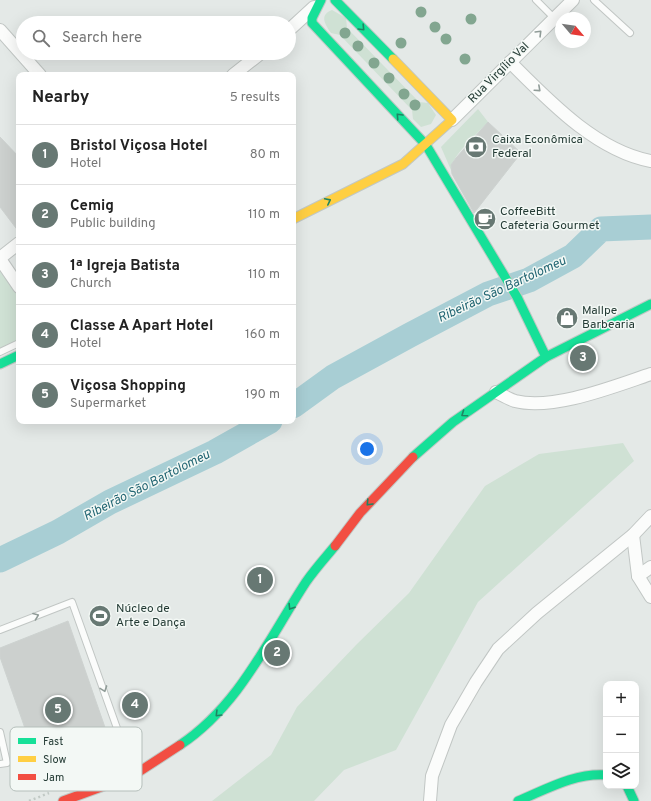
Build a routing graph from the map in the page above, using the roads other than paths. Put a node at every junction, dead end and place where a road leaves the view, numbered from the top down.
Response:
1 (321, 0) edge
2 (335, 0) edge
3 (536, 0) edge
4 (573, 0) edge
5 (594, 0) edge
6 (554, 18) junction
7 (296, 23) edge
8 (0, 30) edge
9 (630, 33) dead end
10 (16, 48) edge
11 (27, 60) edge
12 (252, 60) edge
13 (510, 62) junction
14 (37, 72) edge
15 (237, 72) edge
16 (452, 120) junction
17 (426, 145) junction
18 (651, 161) edge
19 (296, 218) edge
20 (16, 246) edge
21 (0, 259) edge
22 (16, 283) edge
23 (651, 304) edge
24 (16, 344) edge
25 (0, 352) edge
26 (16, 356) edge
27 (546, 357) junction
28 (0, 364) edge
29 (651, 374) edge
30 (496, 392) junction
31 (651, 516) edge
32 (633, 535) junction
33 (651, 567) edge
34 (638, 576) junction
35 (651, 597) edge
36 (0, 630) edge
37 (117, 727) edge
38 (0, 732) edge
39 (0, 764) edge
40 (142, 770) edge
41 (603, 774) edge
42 (628, 789) edge
43 (90, 791) edge
44 (63, 801) edge
45 (430, 801) edge
46 (518, 801) edge
47 (634, 801) edge

1 - 7 street
17 -> 1 street
2 -> 16 street
3 - 6 lane
4 - 6 street, Rua Virgílio Val
5 - 9 lane
13 -> 6 street, Rua Virgílio Val
8 - 10 street
11 - 14 street
12 - 15 street
13 - 16 street, Rua Virgílio Val
13 -> 18 street
16 - 17 street, Rua Virgílio Val
19 -> 17 street, Rua Virgílio Val
17 - 27 street
20 - 21 street
21 - 22 street
23 - 27 street
24 - 25 lane
26 - 28 street
27 - 30 street
29 - 30 street
30 -> 40 street
31 - 32 street
32 - 34 street
32 - 45 street
33 - 34 street
34 - 35 street
36 -> 37 lane
38 - 39 lane
41 - 46 street
42 - 47 street
43 - 44 street

